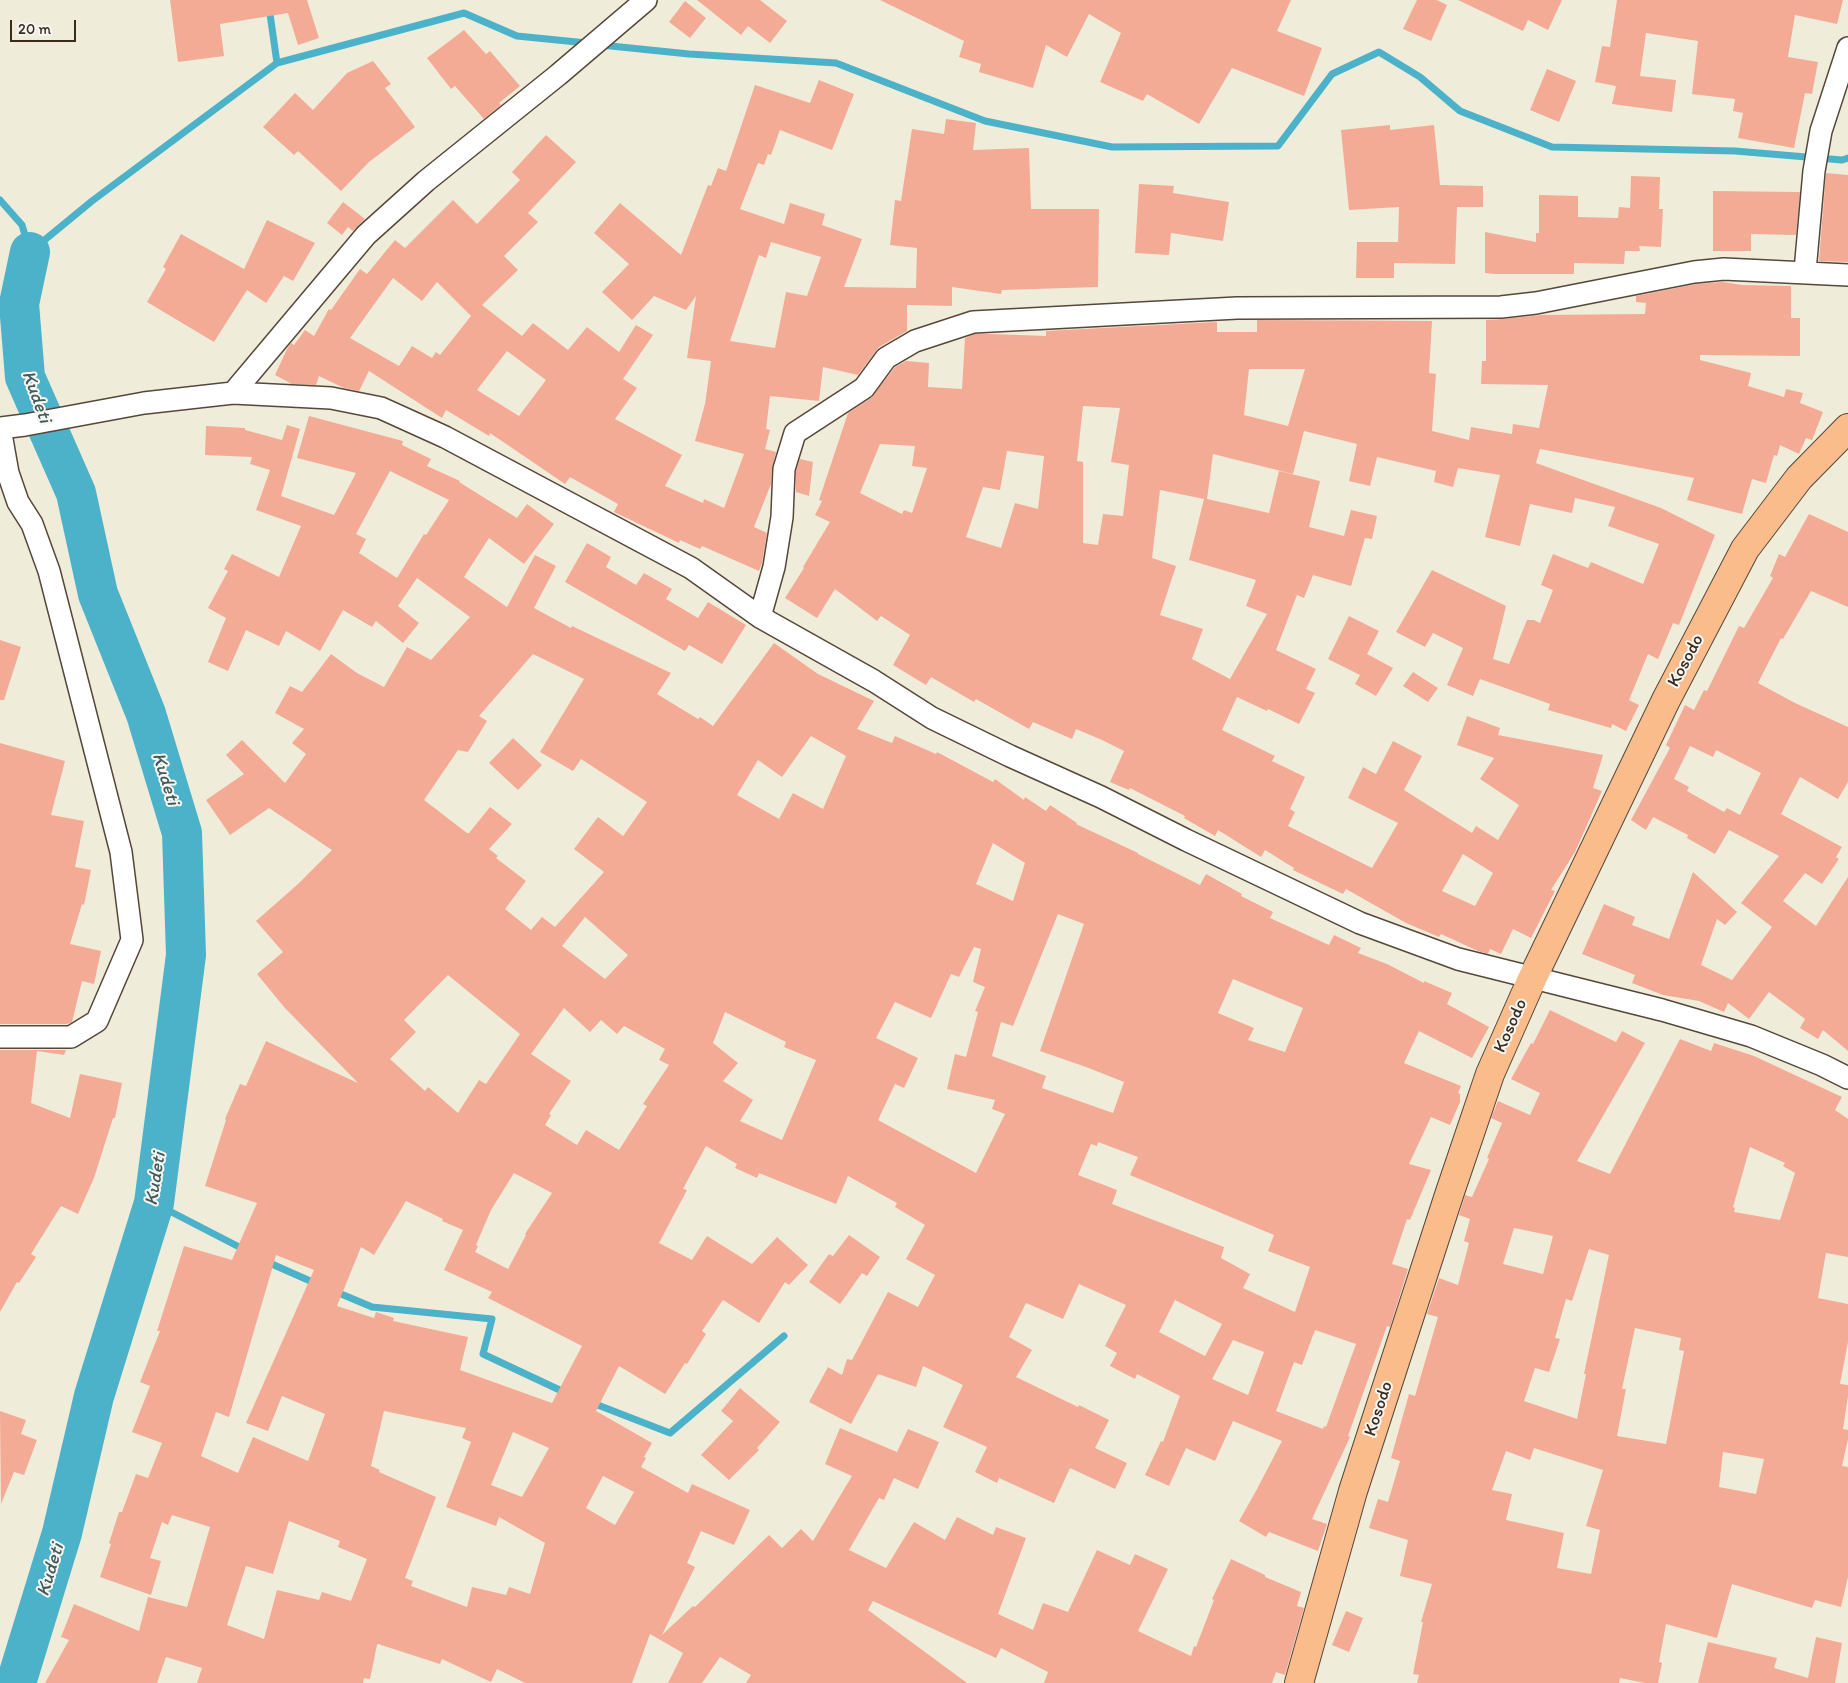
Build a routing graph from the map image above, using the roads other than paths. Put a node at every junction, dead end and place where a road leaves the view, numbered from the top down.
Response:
1 (646, 0) edge
2 (1848, 48) edge
3 (1805, 272) junction
4 (1848, 274) edge
5 (233, 393) junction
6 (0, 428) edge
7 (1848, 428) edge
8 (760, 618) junction
9 (1532, 979) junction
10 (0, 1037) edge
11 (1848, 1078) edge
12 (1299, 1683) edge

1 - 5 street
2 - 3 street
3 - 4 street
3 - 8 street
5 - 6 street
5 - 8 street
6 - 10 street
7 - 9 main road, Kosodo
8 - 9 street
9 - 11 street
9 - 12 main road, Kosodo

